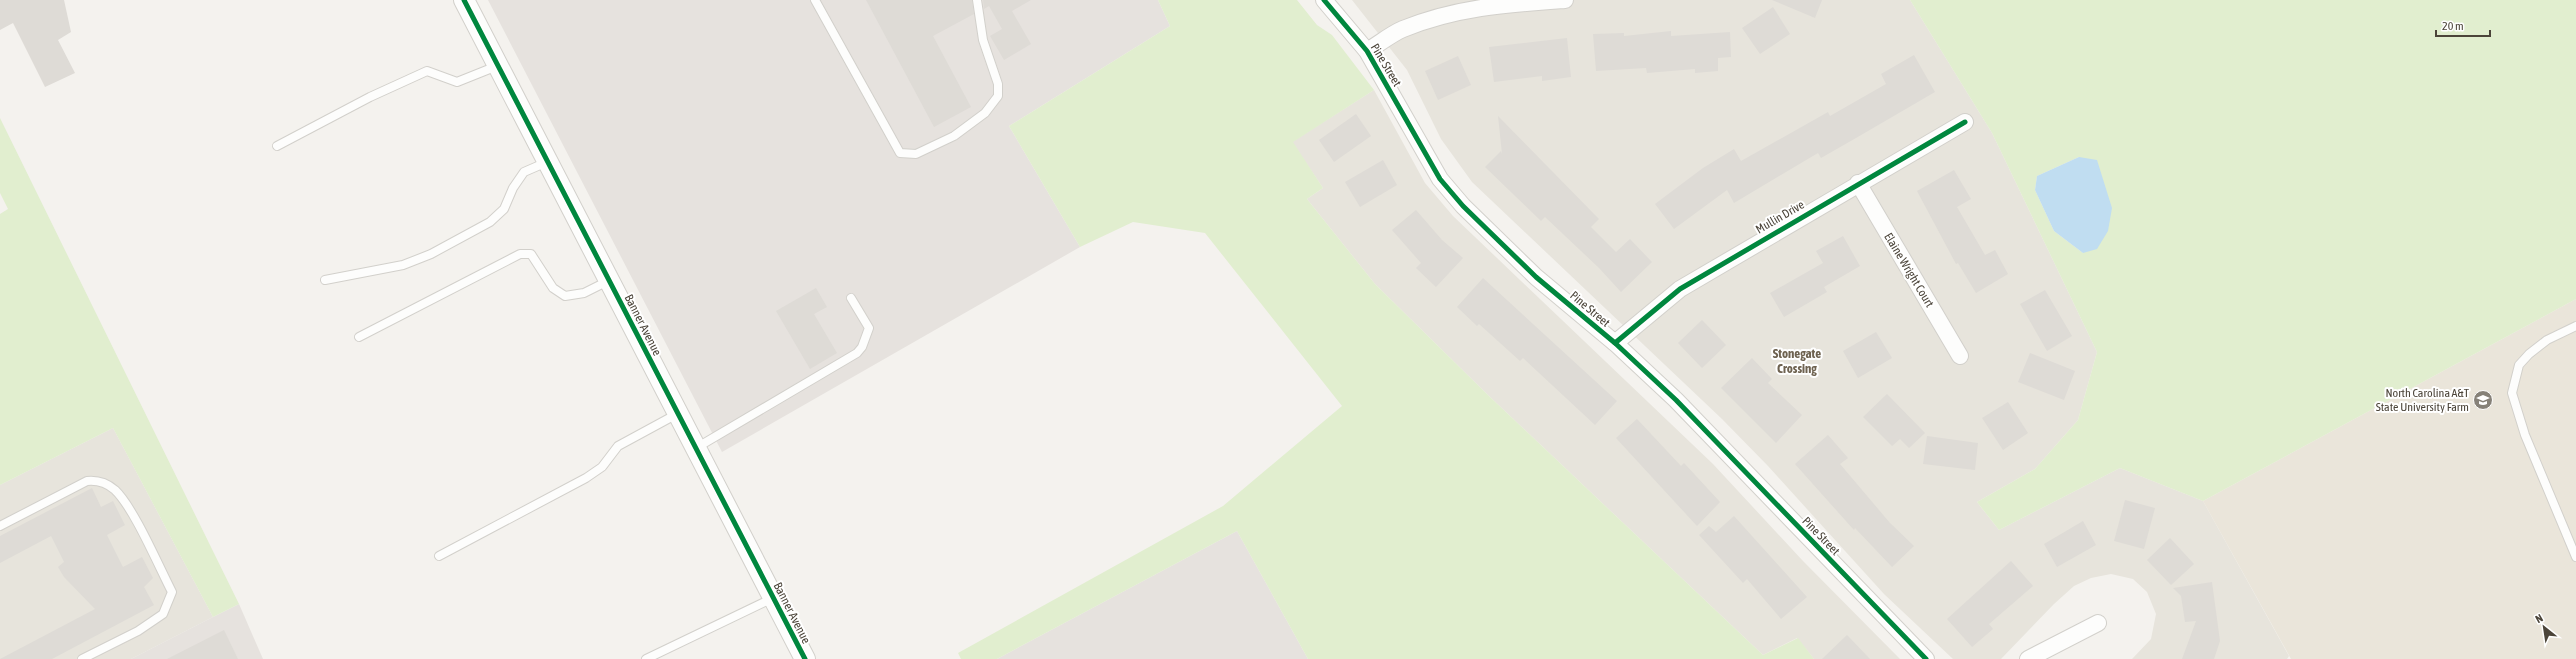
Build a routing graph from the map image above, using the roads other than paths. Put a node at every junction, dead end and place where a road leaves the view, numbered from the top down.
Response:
1 (464, 0) edge
2 (815, 0) edge
3 (977, 0) edge
4 (1324, 0) edge
5 (1565, 0) edge
6 (1367, 51) junction
7 (497, 66) junction
8 (1965, 122) dead end
9 (277, 146) dead end
10 (547, 162) junction
11 (1858, 183) junction
12 (326, 280) dead end
13 (608, 281) junction
14 (851, 298) dead end
15 (2576, 326) edge
16 (360, 337) dead end
17 (1615, 343) junction
18 (1960, 356) dead end
19 (677, 414) junction
20 (695, 448) junction
21 (0, 526) edge
22 (439, 556) dead end
23 (2576, 557) edge
24 (773, 598) junction
25 (2098, 623) dead end
26 (82, 659) edge
27 (646, 659) edge
28 (805, 659) edge
29 (1926, 659) edge
30 (2028, 659) edge

1 - 7 street, Banner Avenue
2 - 3 lane
4 - 6 street, Pine Street
5 - 6 street
6 - 17 street, Pine Street
7 - 9 lane
7 - 10 street, Banner Avenue
8 - 11 street, Mullin Drive
10 - 12 lane
10 - 13 street, Banner Avenue
11 - 17 street, Mullin Drive
11 - 18 street, Elaine Wright Court
13 - 16 lane
13 - 19 street, Banner Avenue
14 - 20 lane
15 - 23 lane
17 - 29 street, Pine Street
19 - 20 street, Banner Avenue
19 - 22 lane
20 - 24 street, Banner Avenue
21 - 26 lane
24 - 27 lane
24 - 28 street, Banner Avenue
25 - 30 street

